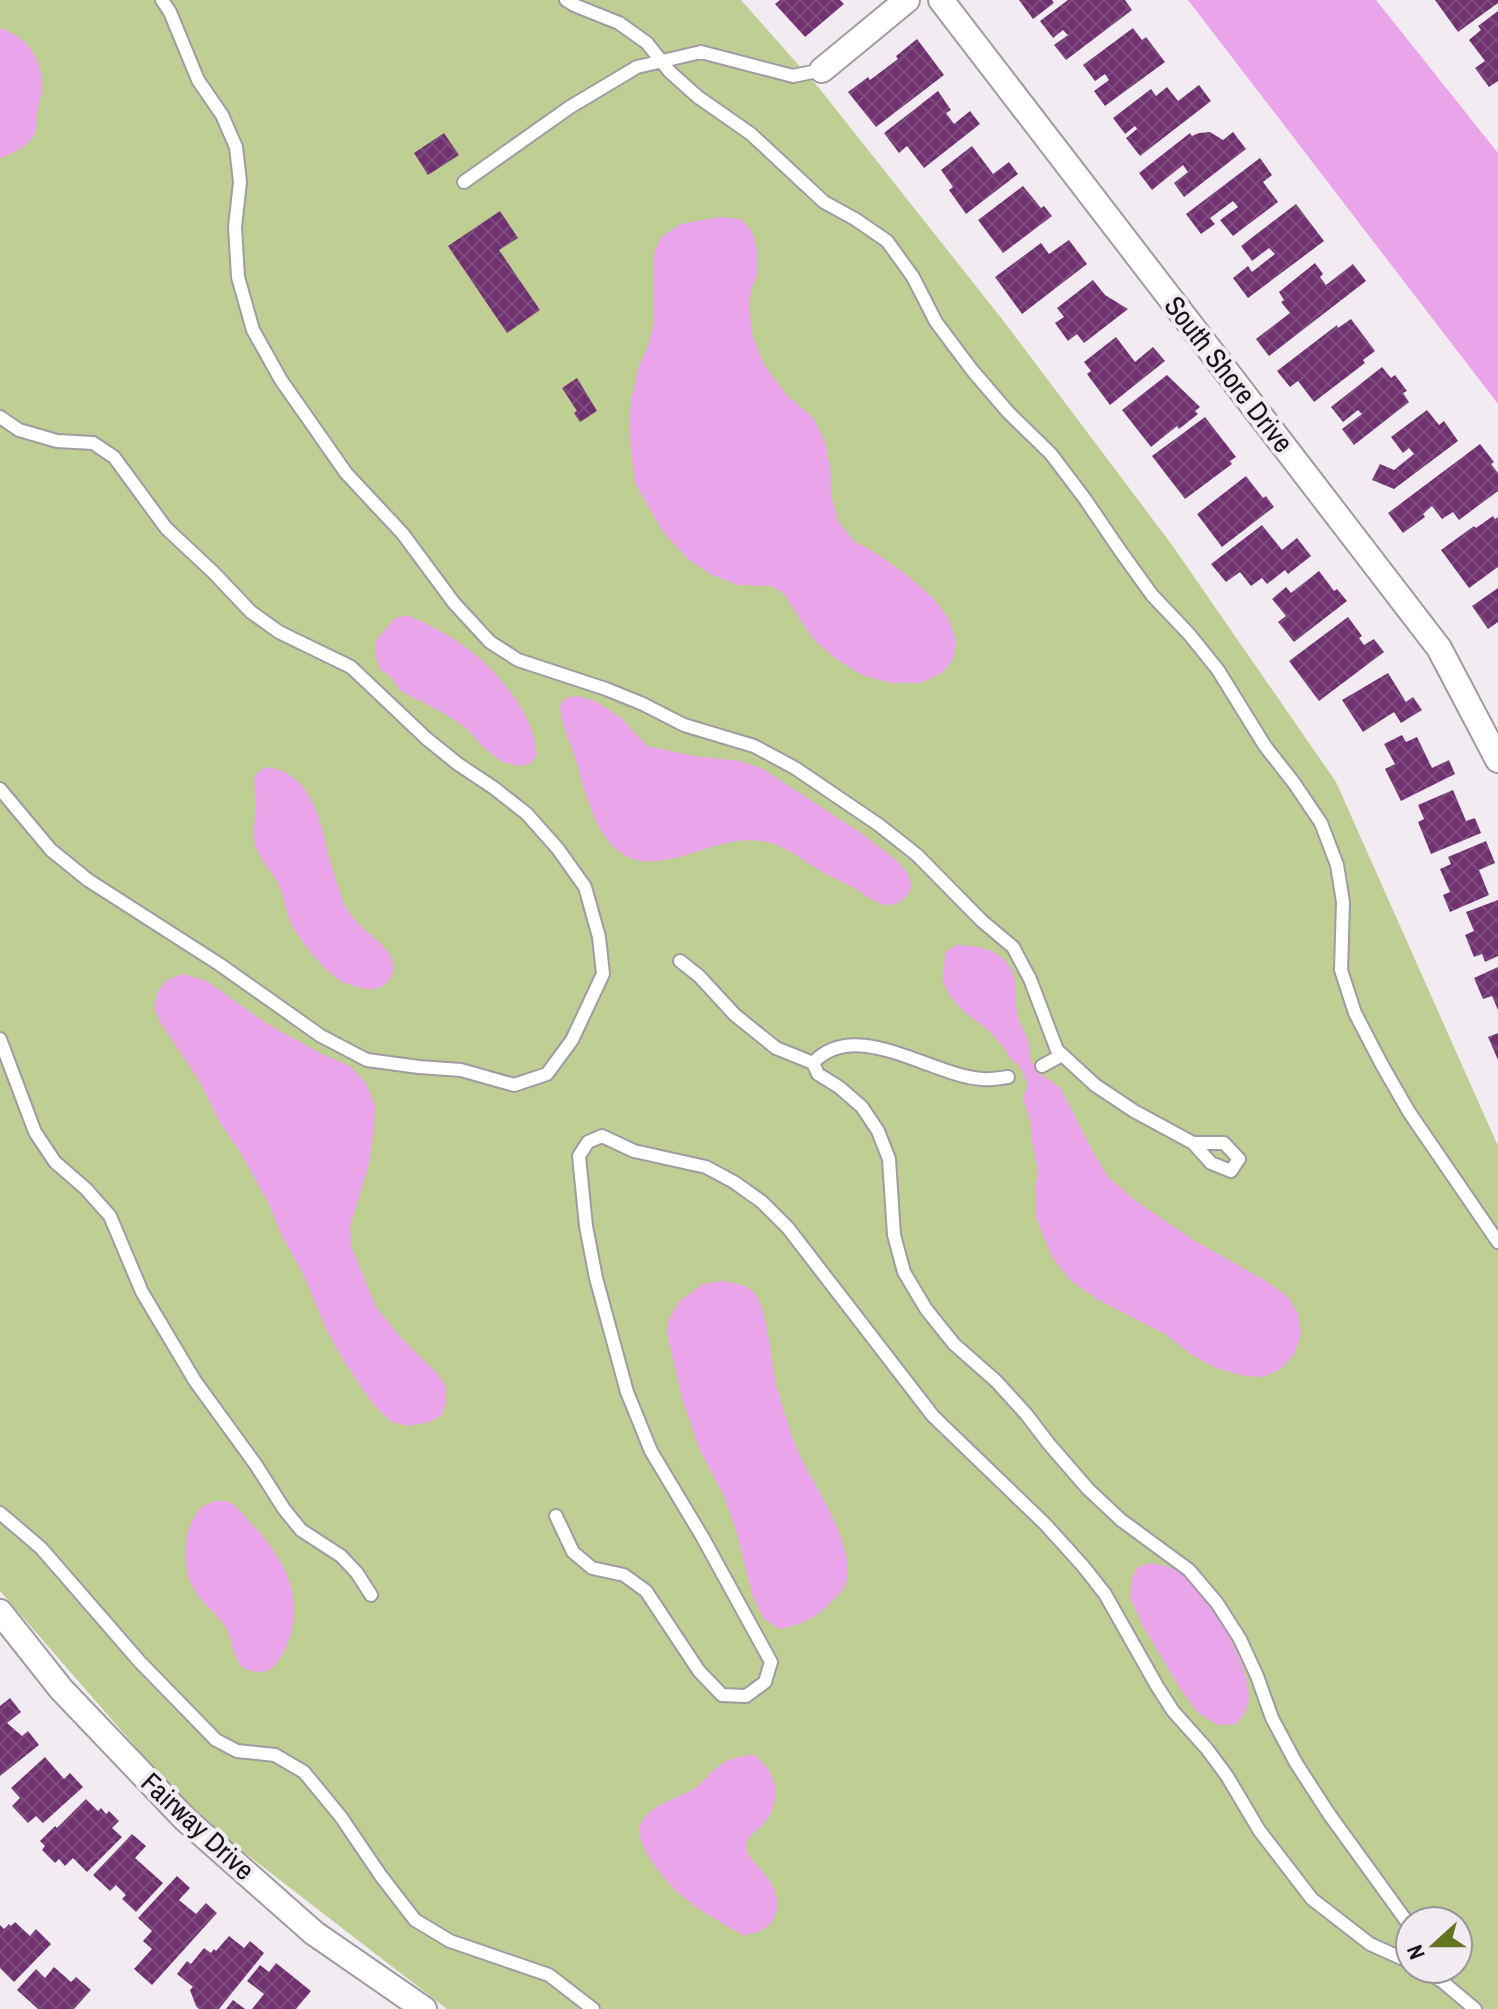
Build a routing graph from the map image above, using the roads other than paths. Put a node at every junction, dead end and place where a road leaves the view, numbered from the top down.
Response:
1 (162, 0) edge
2 (566, 0) edge
3 (907, 0) edge
4 (941, 0) edge
5 (662, 60) junction
6 (822, 70) joint
7 (464, 182) dead end
8 (0, 417) edge
9 (1498, 760) edge
10 (0, 789) edge
11 (680, 961) dead end
12 (0, 1039) edge
13 (1062, 1055) junction
14 (813, 1063) junction
15 (1042, 1066) dead end
16 (1008, 1077) dead end
17 (1193, 1143) dead end
18 (1498, 1242) edge
19 (0, 1513) edge
20 (556, 1516) dead end
21 (371, 1595) dead end
22 (0, 1612) edge
23 (1395, 1905) edge
24 (1394, 1955) edge
25 (1447, 1985) edge
26 (424, 2009) edge
27 (593, 2009) edge
28 (1475, 2009) edge

1 - 13 lane
2 - 5 lane
3 - 6 street
4 - 9 street, South Shore Drive
5 - 6 lane
5 - 7 lane
5 - 18 lane
8 - 10 lane
11 - 14 lane
12 - 21 lane
13 - 15 lane
13 - 17 lane
14 - 16 lane
14 - 23 lane
19 - 27 lane
20 - 24 lane
22 - 26 street, Fairway Drive
25 - 28 lane

